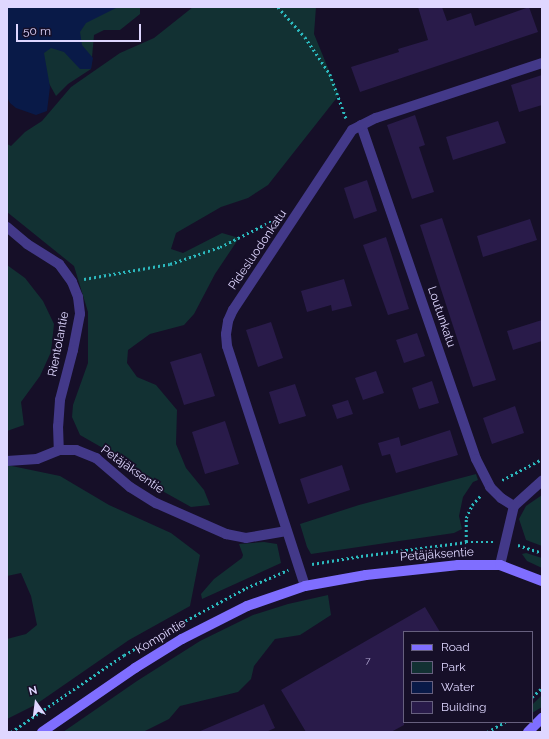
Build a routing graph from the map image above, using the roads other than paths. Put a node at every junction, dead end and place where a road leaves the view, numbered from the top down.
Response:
1 (542, 63) edge
2 (357, 128) junction
3 (7, 227) edge
4 (59, 450) junction
5 (7, 461) edge
6 (542, 481) edge
7 (514, 506) junction
8 (286, 531) junction
9 (500, 565) junction
10 (542, 581) edge
11 (305, 586) junction
12 (542, 718) edge
13 (42, 732) edge
14 (528, 732) edge

1 - 2 street
2 - 7 street, Loutunkatu
2 - 8 street, Pidesluodonkatu
3 - 4 street, Rientolantie
4 - 5 street, Petäjäksentie
4 - 8 street, Petäjäksentie
6 - 7 street
7 - 9 street
8 - 11 street, Pidesluodonkatu
9 - 10 street, Petäjäksentie
9 - 11 street, Petäjäksentie
11 - 13 street, Kompintie
12 - 14 street

